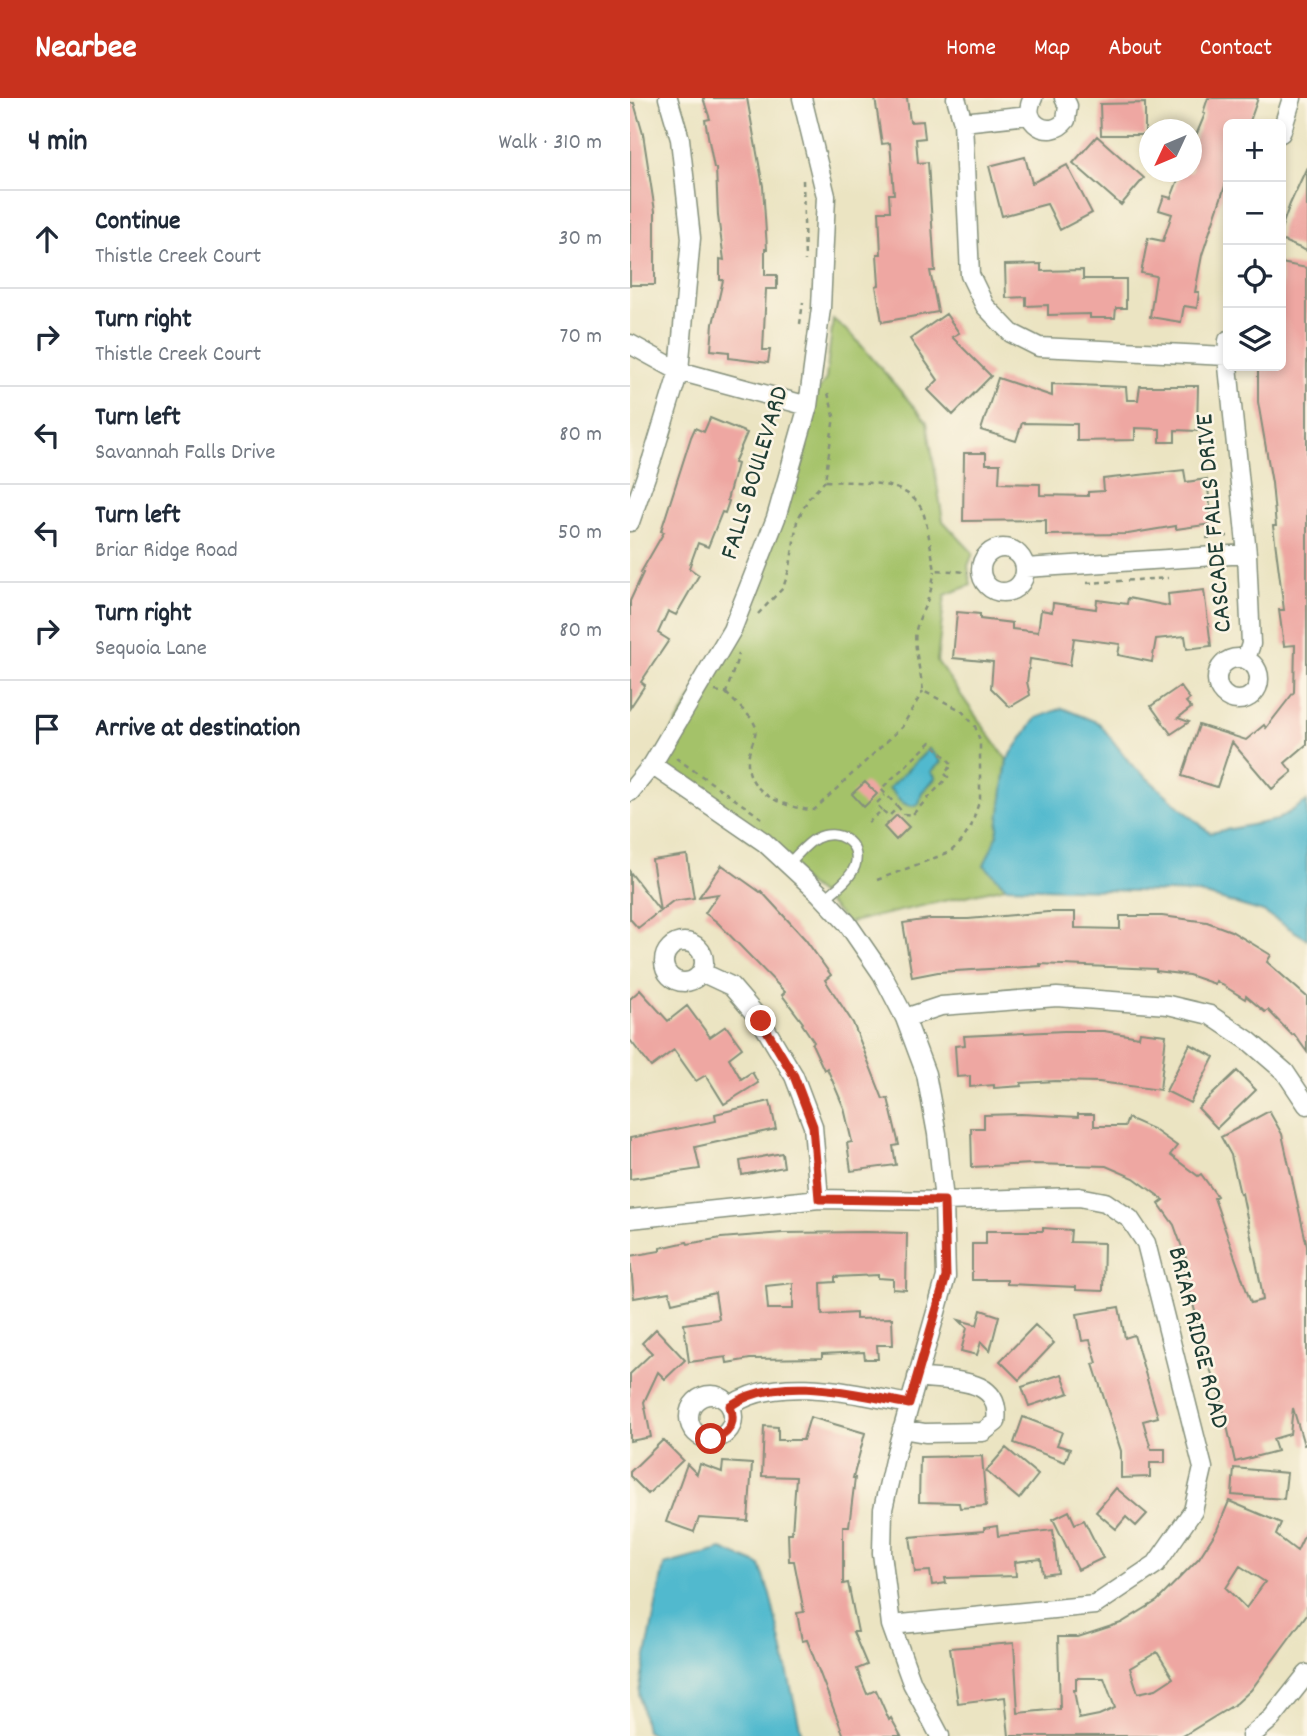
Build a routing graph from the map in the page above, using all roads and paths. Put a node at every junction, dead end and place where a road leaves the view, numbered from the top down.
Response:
1 (668, 98) edge
2 (802, 98) edge
3 (956, 98) edge
4 (1064, 98) edge
5 (1293, 98) edge
6 (1031, 106) edge
7 (1286, 119) edge
8 (963, 122) junction
9 (803, 171) dead end
10 (804, 263) dead end
11 (803, 301) dead end
12 (800, 325) dead end
13 (630, 344) edge
14 (1223, 348) edge
15 (678, 371) junction
16 (1229, 371) edge
17 (827, 387) dead end
18 (808, 406) junction
19 (630, 522) edge
20 (1247, 554) junction
21 (1025, 568) dead end
22 (935, 570) junction
23 (968, 572) dead end
24 (1246, 659) dead end
25 (923, 691) junction
26 (726, 694) dead end
27 (652, 765) junction
28 (630, 792) edge
29 (886, 794) junction
30 (898, 807) junction
31 (882, 810) junction
32 (868, 823) dead end
33 (788, 864) junction
34 (877, 880) dead end
35 (825, 898) junction
36 (701, 972) dead end
37 (905, 1018) junction
38 (1307, 1105) edge
39 (819, 1199) junction
40 (944, 1201) junction
41 (630, 1219) edge
42 (917, 1377) junction
43 (909, 1404) junction
44 (730, 1406) dead end
45 (902, 1429) junction
46 (891, 1625) junction
47 (1307, 1674) edge
48 (940, 1736) edge
49 (1251, 1736) edge

1 - 15 street
2 - 18 street, FALLS BOULEVARD
3 - 8 street
4 - 6 street
5 - 7 street
6 - 8 street
8 - 14 street
9 - 10 path
11 - 12 path
13 - 15 street
15 - 18 street
15 - 19 street
16 - 20 street, CASCADE FALLS DRIVE
17 - 22 path
18 - 27 street, FALLS BOULEVARD
20 - 21 street
20 - 24 street, CASCADE FALLS DRIVE
22 - 23 path
22 - 25 path
25 - 26 path
25 - 34 path
27 - 28 street, FALLS BOULEVARD
27 - 33 street
29 - 30 path
29 - 30 path
29 - 31 path
30 - 31 path
31 - 32 path
33 - 35 street
33 - 35 lane
35 - 37 street
36 - 39 street
37 - 38 street
37 - 40 street
39 - 40 street, BRIAR RIDGE ROAD
39 - 41 street, BRIAR RIDGE ROAD
40 - 42 street
40 - 46 street, BRIAR RIDGE ROAD
42 - 43 street
42 - 45 street
43 - 44 street
43 - 45 street
45 - 46 street
46 - 48 street
47 - 49 street

